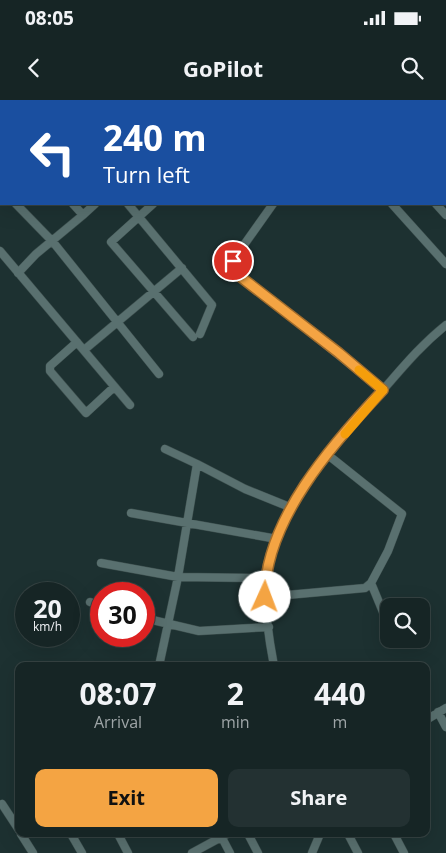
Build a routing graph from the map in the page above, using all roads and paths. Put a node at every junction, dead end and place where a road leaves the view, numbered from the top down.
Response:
1 (17, 205) edge
2 (74, 205) edge
3 (94, 205) edge
4 (129, 205) edge
5 (152, 205) edge
6 (272, 205) edge
7 (393, 205) edge
8 (437, 205) edge
9 (83, 215) junction
10 (446, 215) edge
11 (139, 216) junction
12 (53, 242) junction
13 (0, 251) edge
14 (446, 264) edge
15 (182, 268) junction
16 (18, 273) junction
17 (154, 289) junction
18 (117, 322) junction
19 (446, 325) edge
20 (78, 342) junction
21 (84, 350) junction
22 (159, 374) dead end
23 (114, 386) junction
24 (383, 390) junction
25 (130, 406) dead end
26 (164, 449) dead end
27 (328, 455) junction
28 (198, 464) junction
29 (292, 508) junction
30 (131, 513) dead end
31 (187, 522) junction
32 (277, 539) junction
33 (101, 563) dead end
34 (178, 577) junction
35 (265, 578) junction
36 (371, 583) junction
37 (265, 597) junction
38 (380, 605) edge
39 (155, 621) edge
40 (166, 624) junction
41 (269, 627) junction
42 (159, 662) edge
43 (273, 662) edge
44 (442, 710) edge
45 (430, 718) edge
46 (446, 727) edge
47 (2, 804) dead end
48 (15, 824) edge
49 (23, 837) edge
50 (73, 837) edge
51 (120, 837) edge
52 (220, 837) edge
53 (224, 837) edge
54 (250, 837) edge
55 (319, 837) edge
56 (350, 837) edge
57 (396, 837) edge
58 (33, 853) edge
59 (82, 853) edge
60 (128, 853) edge
61 (192, 853) edge
62 (230, 853) edge
63 (258, 853) edge
64 (312, 853) edge
65 (358, 853) edge
66 (404, 853) edge

1 - 12 street
2 - 9 street
3 - 9 street
4 - 11 street
5 - 11 street
6 - 24 street
7 - 14 street
8 - 10 street
9 - 12 street
11 - 15 street
11 - 17 street
12 - 16 street
12 - 18 street
13 - 16 street
15 - 17 street
15 - 17 street
16 - 20 street
17 - 18 street
18 - 21 street
18 - 22 street
19 - 24 street
20 - 21 street
20 - 23 street
21 - 23 street
23 - 25 street
24 - 27 street
26 - 28 street
27 - 29 street
27 - 36 street
28 - 29 street
28 - 31 street
29 - 32 street
30 - 31 street
31 - 32 street
31 - 34 street
32 - 35 street
33 - 34 street
34 - 35 street
34 - 40 street
35 - 37 street
36 - 37 street
36 - 38 street
37 - 41 street
39 - 40 street
40 - 41 street
40 - 42 street
41 - 43 street
44 - 45 street
44 - 46 street
47 - 48 street
49 - 58 street
50 - 59 street
51 - 60 street
52 - 61 street
53 - 62 street
54 - 63 street
55 - 64 street
56 - 65 street
57 - 66 street

